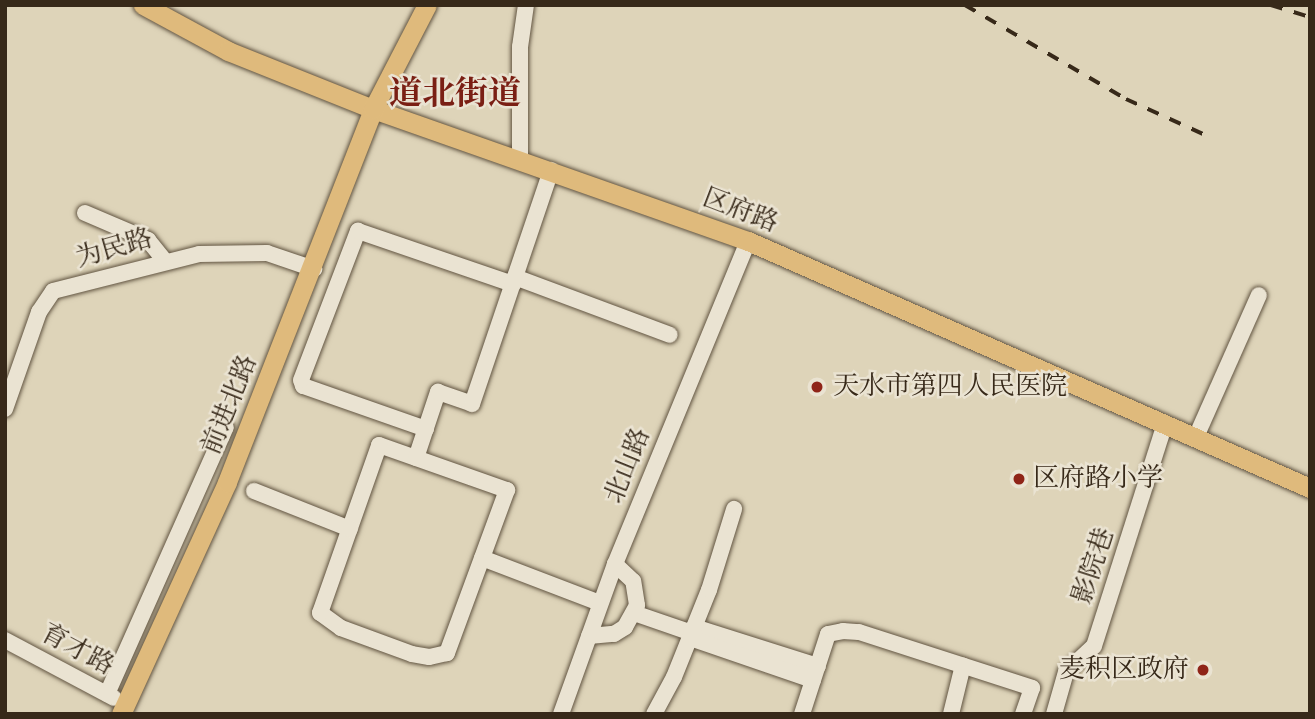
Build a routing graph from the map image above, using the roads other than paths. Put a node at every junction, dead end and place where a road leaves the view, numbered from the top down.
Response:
1 (143, 5) edge
2 (427, 5) edge
3 (526, 5) edge
4 (373, 109) junction
5 (520, 160) junction
6 (551, 170) junction
7 (85, 213) dead end
8 (748, 241) junction
9 (164, 260) junction
10 (314, 269) junction
11 (514, 280) junction
12 (1259, 295) dead end
13 (670, 335) dead end
14 (5, 409) edge
15 (1166, 424) junction
16 (226, 426) dead end
17 (426, 429) junction
18 (1196, 437) junction
19 (416, 458) junction
20 (205, 473) junction
21 (227, 482) junction
22 (1310, 488) edge
23 (254, 491) dead end
24 (734, 509) dead end
25 (350, 528) junction
26 (482, 558) junction
27 (615, 564) junction
28 (600, 603) junction
29 (634, 613) junction
30 (692, 632) junction
31 (589, 636) junction
32 (5, 640) edge
33 (963, 664) junction
34 (815, 673) junction
35 (107, 694) junction
36 (123, 709) edge
37 (561, 714) edge
38 (654, 714) edge
39 (802, 714) edge
40 (951, 714) edge
41 (1023, 714) edge
42 (1054, 714) edge

1 - 4 main road, 区府路
2 - 4 main road, 前进北路
3 - 5 street
4 - 5 main road, 区府路
4 - 10 main road, 前进北路
5 - 6 main road, 区府路
6 - 8 main road, 区府路
6 - 11 street
7 - 9 street
8 - 15 main road, 区府路
8 - 27 street, 北山路
9 - 10 street, 为民路
9 - 14 street, 为民路
10 - 21 main road, 前进北路
11 - 13 street
11 - 17 street
11 - 17 street
12 - 18 street
15 - 18 main road, 区府路
15 - 42 street, 影院巷
16 - 20 street
17 - 19 street
18 - 22 main road, 区府路
19 - 25 street
19 - 26 street
20 - 21 street
20 - 35 street
21 - 36 main road, 前进北路
23 - 25 street
24 - 30 street
25 - 26 street
26 - 28 street
27 - 28 street, 北山路
27 - 29 street
28 - 31 street, 北山路
29 - 30 street
29 - 31 street
30 - 34 street
30 - 38 street
31 - 37 street, 北山路
32 - 35 street, 育才路
33 - 34 street
33 - 40 street
33 - 41 street
34 - 39 street
35 - 36 street, 育才路

